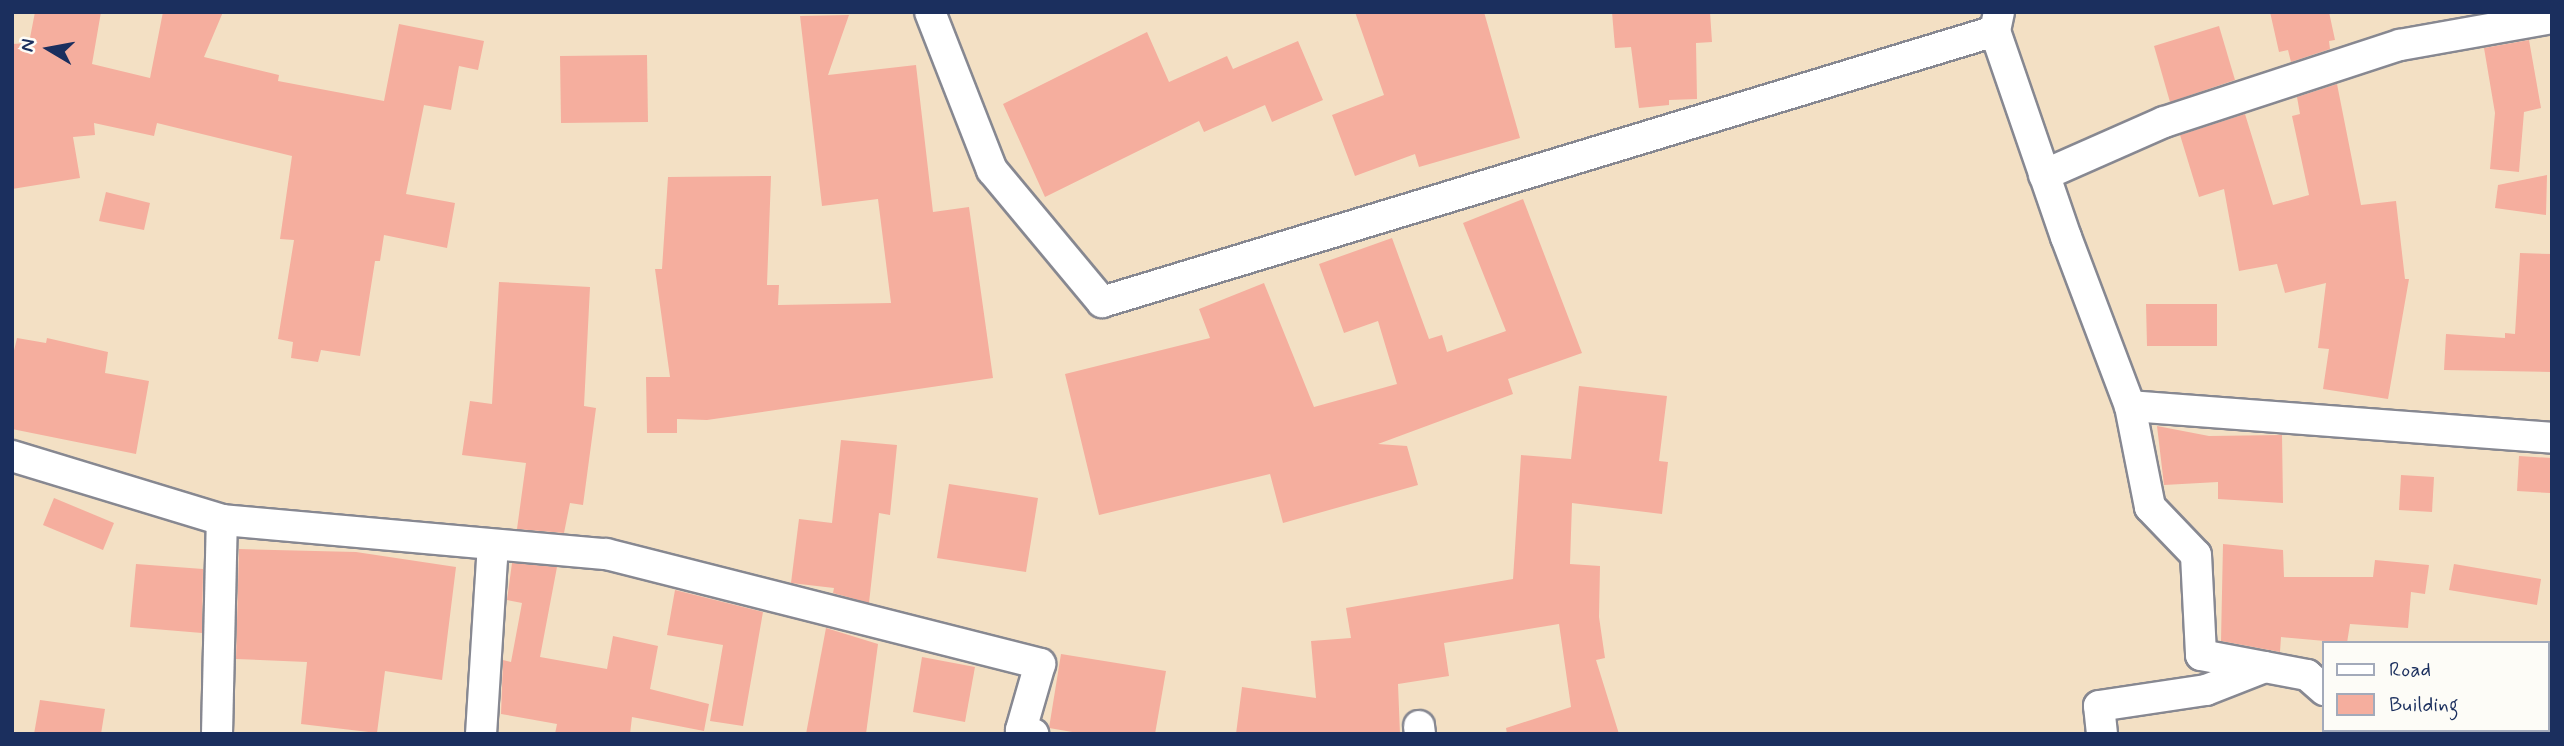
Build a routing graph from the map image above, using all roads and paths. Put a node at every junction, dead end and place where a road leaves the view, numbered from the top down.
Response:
1 (930, 12) edge
2 (2552, 18) edge
3 (1997, 22) edge
4 (2044, 175) junction
5 (2130, 406) junction
6 (2552, 438) edge
7 (12, 456) edge
8 (222, 520) junction
9 (493, 545) junction
10 (2266, 667) junction
11 (2322, 688) edge
12 (217, 734) edge
13 (481, 734) edge
14 (1033, 734) edge
15 (2102, 734) edge

1 - 3 street
2 - 4 street
3 - 4 street
4 - 5 street
5 - 6 street
5 - 10 street
7 - 8 street
8 - 9 street
8 - 12 street
9 - 13 street
9 - 14 street
10 - 11 street
10 - 15 street

